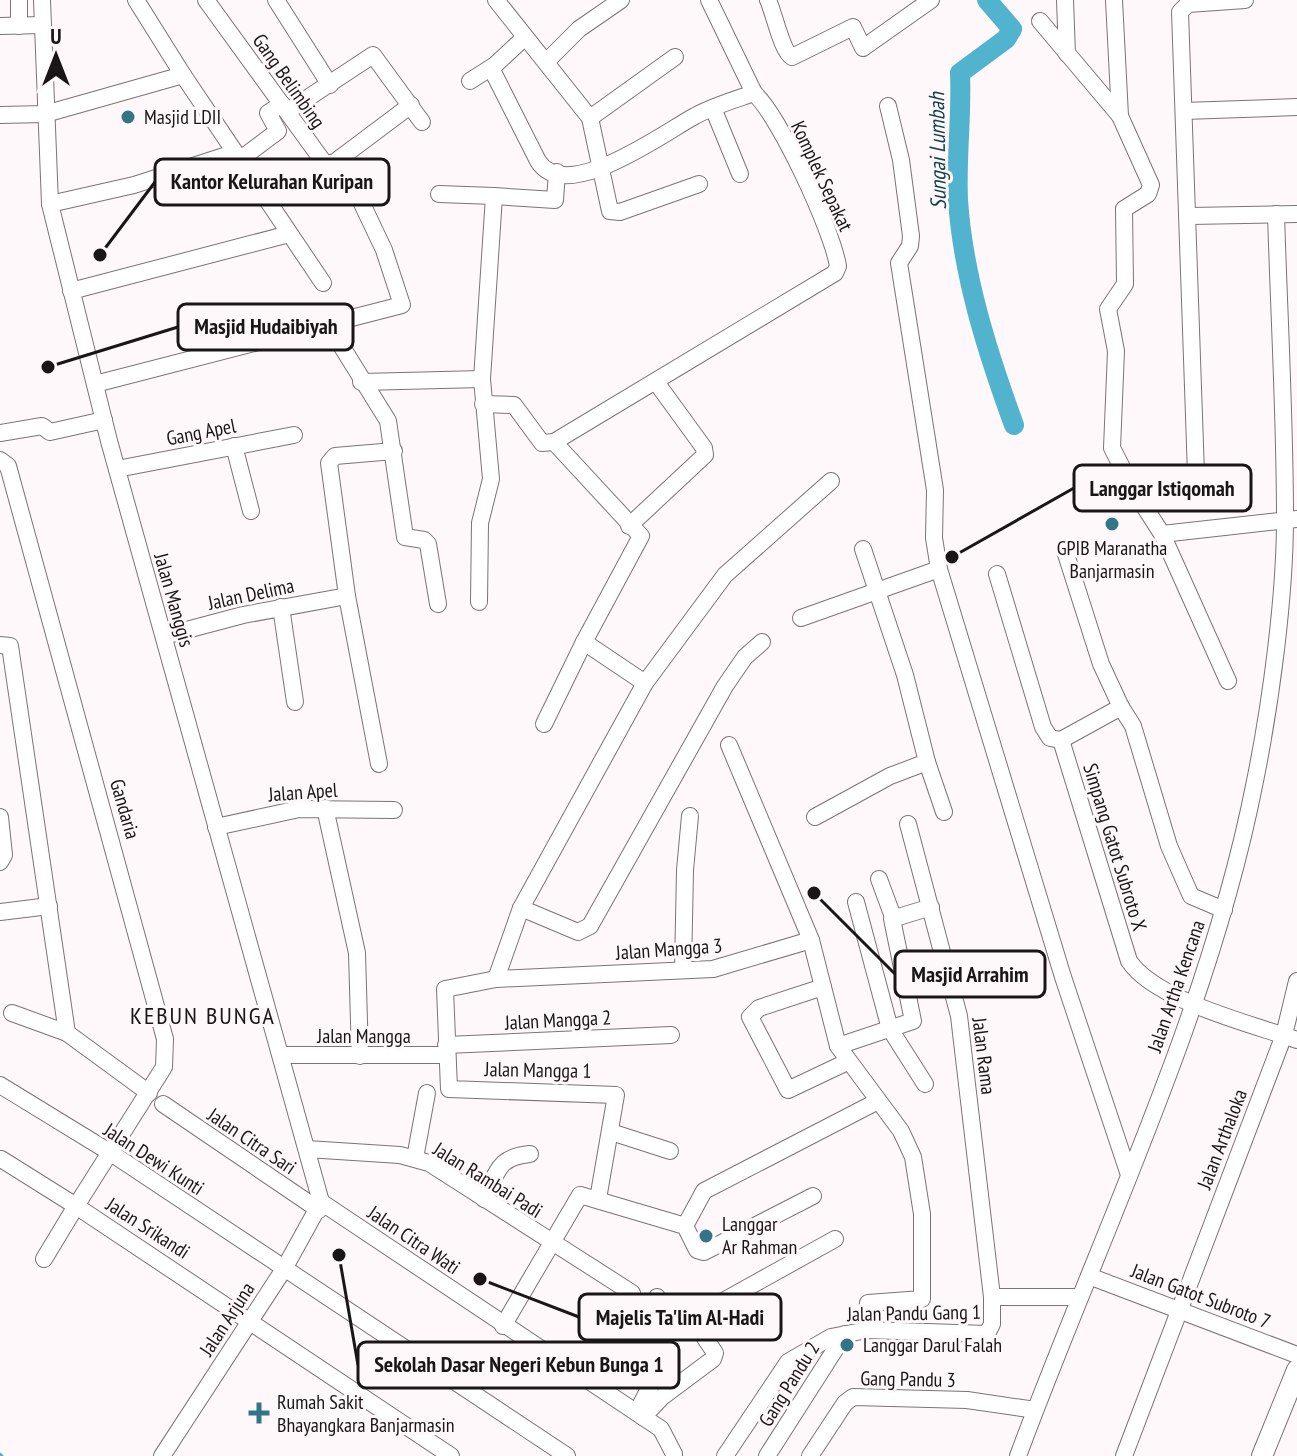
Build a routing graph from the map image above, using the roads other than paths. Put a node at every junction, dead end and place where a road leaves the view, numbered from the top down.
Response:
1 (19, 0) edge
2 (42, 0) edge
3 (136, 0) edge
4 (206, 0) edge
5 (276, 0) edge
6 (496, 0) edge
7 (621, 0) edge
8 (709, 0) edge
9 (768, 0) edge
10 (931, 0) edge
11 (1114, 0) edge
12 (1245, 0) edge
13 (1064, 1) edge
14 (1040, 21) dead end
15 (43, 25) junction
16 (0, 26) edge
17 (19, 26) junction
18 (524, 38) junction
19 (1067, 54) junction
20 (675, 57) dead end
21 (546, 62) junction
22 (491, 68) junction
23 (183, 75) junction
24 (470, 81) dead end
25 (330, 85) junction
26 (754, 93) junction
27 (411, 105) junction
28 (888, 106) dead end
29 (1297, 107) edge
30 (285, 108) junction
31 (713, 108) junction
32 (1184, 111) junction
33 (45, 114) junction
34 (0, 115) edge
35 (1120, 116) junction
36 (590, 118) junction
37 (422, 122) dead end
38 (235, 157) junction
39 (600, 167) junction
40 (557, 172) junction
41 (740, 174) dead end
42 (699, 184) dead end
43 (356, 191) dead end
44 (439, 194) dead end
45 (494, 196) junction
46 (50, 204) junction
47 (1276, 214) junction
48 (1297, 214) edge
49 (1190, 216) junction
50 (289, 234) junction
51 (323, 283) dead end
52 (71, 291) junction
53 (329, 326) junction
54 (482, 379) junction
55 (361, 382) junction
56 (656, 382) junction
57 (95, 384) junction
58 (483, 404) junction
59 (104, 420) junction
60 (0, 435) edge
61 (294, 435) dead end
62 (554, 442) junction
63 (234, 446) junction
64 (394, 451) junction
65 (4, 462) edge
66 (117, 469) junction
67 (1196, 474) dead end
68 (831, 481) dead end
69 (251, 511) dead end
70 (1291, 520) edge
71 (635, 531) junction
72 (1162, 534) junction
73 (863, 549) dead end
74 (1065, 551) dead end
75 (939, 569) junction
76 (997, 574) dead end
77 (878, 591) junction
78 (347, 596) junction
79 (479, 602) dead end
80 (438, 604) dead end
81 (281, 607) junction
82 (801, 618) dead end
83 (164, 636) junction
84 (584, 642) junction
85 (762, 642) dead end
86 (0, 645) edge
87 (1228, 681) dead end
88 (645, 683) junction
89 (295, 702) dead end
90 (1121, 707) junction
91 (544, 724) dead end
92 (1061, 740) junction
93 (729, 745) dead end
94 (927, 762) junction
95 (379, 764) dead end
96 (325, 808) junction
97 (394, 810) dead end
98 (944, 812) dead end
99 (690, 816) dead end
100 (0, 817) edge
101 (815, 817) dead end
102 (908, 824) dead end
103 (216, 827) junction
104 (0, 862) edge
105 (879, 879) dead end
106 (856, 902) dead end
107 (49, 906) junction
108 (931, 907) junction
109 (521, 908) junction
110 (1224, 910) junction
111 (0, 912) edge
112 (893, 917) junction
113 (811, 940) junction
114 (683, 970) junction
115 (496, 979) junction
116 (1297, 981) edge
117 (823, 987) junction
118 (1193, 1002) junction
119 (12, 1013) dead end
120 (890, 1029) junction
121 (67, 1033) junction
122 (671, 1035) dead end
123 (1290, 1038) edge
124 (838, 1046) junction
125 (447, 1050) junction
126 (281, 1055) junction
127 (360, 1056) junction
128 (847, 1062) junction
129 (925, 1084) dead end
130 (0, 1085) edge
131 (149, 1093) junction
132 (427, 1093) dead end
133 (878, 1101) junction
134 (163, 1104) dead end
135 (611, 1132) junction
136 (307, 1149) junction
137 (670, 1151) dead end
138 (111, 1153) junction
139 (530, 1154) dead end
140 (415, 1158) junction
141 (1, 1159) edge
142 (1128, 1172) junction
143 (813, 1196) dead end
144 (484, 1199) junction
145 (598, 1199) junction
146 (76, 1206) junction
147 (320, 1206) junction
148 (685, 1226) junction
149 (835, 1239) dead end
150 (550, 1243) junction
151 (44, 1259) dead end
152 (284, 1269) junction
153 (1089, 1276) junction
154 (632, 1293) dead end
155 (657, 1297) dead end
156 (992, 1297) junction
157 (1080, 1297) junction
158 (1178, 1310) junction
159 (251, 1319) junction
160 (503, 1326) junction
161 (871, 1330) junction
162 (845, 1334) junction
163 (1297, 1355) edge
164 (1297, 1370) edge
165 (1035, 1410) junction
166 (640, 1414) junction
167 (675, 1455) edge
168 (162, 1456) edge
169 (451, 1456) edge
170 (567, 1456) edge
171 (725, 1456) edge
172 (767, 1456) edge
173 (810, 1456) edge
174 (1018, 1456) edge
175 (1124, 1456) edge
176 (1262, 1456) edge

1 - 17 street
2 - 15 street, Jalan Manggis
3 - 23 street
4 - 30 street, Gang Belimbing
5 - 25 street
6 - 18 street
7 - 21 street
8 - 26 street
9 - 10 street
11 - 35 street
12 - 32 street
13 - 19 street
14 - 19 street
15 - 17 street
15 - 33 street, Jalan Manggis
16 - 17 street
18 - 21 street
18 - 22 street
19 - 35 street
20 - 36 street
21 - 36 street
22 - 24 street
22 - 40 street
23 - 33 street
23 - 38 street
25 - 27 street
25 - 30 street
26 - 31 street
26 - 56 street, Komplek Sepakat
27 - 30 street, Gang Belimbing
27 - 37 street
28 - 75 street
29 - 32 street
30 - 38 street
31 - 39 street
31 - 41 street
32 - 49 street
33 - 34 street
33 - 46 street, Jalan Manggis
35 - 72 street
36 - 39 street
38 - 46 street
38 - 50 street
39 - 40 street
39 - 42 street
40 - 45 street
43 - 53 street
44 - 45 street
45 - 54 street
46 - 52 street, Jalan Manggis
47 - 48 street
47 - 49 street
47 - 70 street, Jalan Artha Kencana
49 - 67 street
50 - 51 street
50 - 52 street
52 - 57 street, Jalan Manggis
53 - 55 street
53 - 57 street
54 - 55 street
54 - 58 street
55 - 64 street
56 - 62 street, Komplek Sepakat
56 - 71 street
57 - 59 street, Jalan Manggis
58 - 62 street
58 - 79 street
59 - 60 street
59 - 66 street, Jalan Manggis
60 - 65 street, Gandaria
61 - 63 street, Gang Apel
62 - 71 street
63 - 66 street, Gang Apel
63 - 69 street
64 - 78 street
64 - 80 street
65 - 131 street, Gandaria
66 - 83 street, Jalan Manggis
68 - 88 street
70 - 72 street
70 - 110 street, Jalan Artha Kencana
71 - 84 street
72 - 87 street
73 - 77 street
74 - 90 street
75 - 77 street
75 - 142 street
76 - 92 street, Simpang Gatot Subroto X
77 - 82 street
77 - 94 street
78 - 81 street, Jalan Delima
78 - 95 street
81 - 83 street, Jalan Delima
81 - 89 street
83 - 103 street, Jalan Manggis
84 - 88 street
84 - 91 street
85 - 109 street
86 - 107 street
88 - 109 street
90 - 92 street
90 - 110 street
92 - 118 street, Simpang Gatot Subroto X
93 - 113 street
94 - 98 street
94 - 101 street
96 - 97 street, Jalan Apel
96 - 103 street, Jalan Apel
96 - 127 street
99 - 114 street
100 - 104 street
102 - 108 street, Jalan Rama
103 - 126 street, Jalan Manggis
105 - 112 street
106 - 120 street
107 - 111 street
107 - 121 street
108 - 112 street
108 - 156 street, Jalan Rama
109 - 115 street
110 - 118 street, Jalan Artha Kencana
112 - 120 street
113 - 114 street, Jalan Mangga 3
113 - 117 street
114 - 115 street, Jalan Mangga 3
115 - 125 street, Jalan Mangga 3
116 - 123 street, Jalan Arthaloka
117 - 124 street
117 - 128 street
118 - 123 street, Simpang Gatot Subroto X
118 - 142 street, Jalan Artha Kencana
119 - 121 street
120 - 124 street
120 - 129 street
121 - 131 street
122 - 125 street, Jalan Mangga 2
123 - 158 street, Jalan Arthaloka
124 - 128 street
125 - 127 street, Jalan Mangga
125 - 135 street, Jalan Mangga 1
126 - 127 street, Jalan Mangga
126 - 136 street, Jalan Manggis
128 - 133 street
130 - 138 street, Jalan Dewi Kunti
131 - 138 street, Gandaria
132 - 140 street
133 - 148 street
133 - 161 street
134 - 147 street, Jalan Citra Sari
135 - 137 street
135 - 145 street, Jalan Mangga 1
136 - 140 street, Jalan Rambai Padi
136 - 147 street, Jalan Manggis
138 - 146 street, Jalan Srikandi
138 - 152 street, Jalan Dewi Kunti
139 - 144 street
140 - 144 street, Jalan Rambai Padi
141 - 146 street
142 - 153 street, Jalan Artha Kencana
143 - 148 street
144 - 150 street, Jalan Rambai Padi
145 - 148 street
145 - 150 street
146 - 151 street
146 - 159 street, Jalan Srikandi
147 - 152 street, Jalan Arjuna
147 - 160 street, Jalan Citra Wati
149 - 166 street
150 - 154 street, Jalan Rambai Padi
150 - 160 street
152 - 159 street, Jalan Arjuna
152 - 170 street, Jalan Dewi Kunti
153 - 157 street, Jalan Artha Kencana
153 - 158 street, Jalan Gatot Subroto 7
155 - 166 street
156 - 157 street, Jalan Pandu Gang 1
156 - 161 street, Jalan Pandu Gang 1
157 - 165 street, Jalan Artha Kencana
158 - 163 street, Jalan Gatot Subroto 7
158 - 175 street, Jalan Arthaloka
159 - 168 street, Jalan Arjuna
159 - 169 street, Jalan Srikandi
160 - 166 street, Jalan Citra Wati
161 - 162 street, Jalan Pandu Gang 1
162 - 171 street, Jalan Pandu Gang 1
162 - 172 street, Gang Pandu 2
164 - 176 main road
165 - 173 street, Gang Pandu 3
165 - 174 street, Jalan Artha Kencana
166 - 167 street, Jalan Citra Wati

